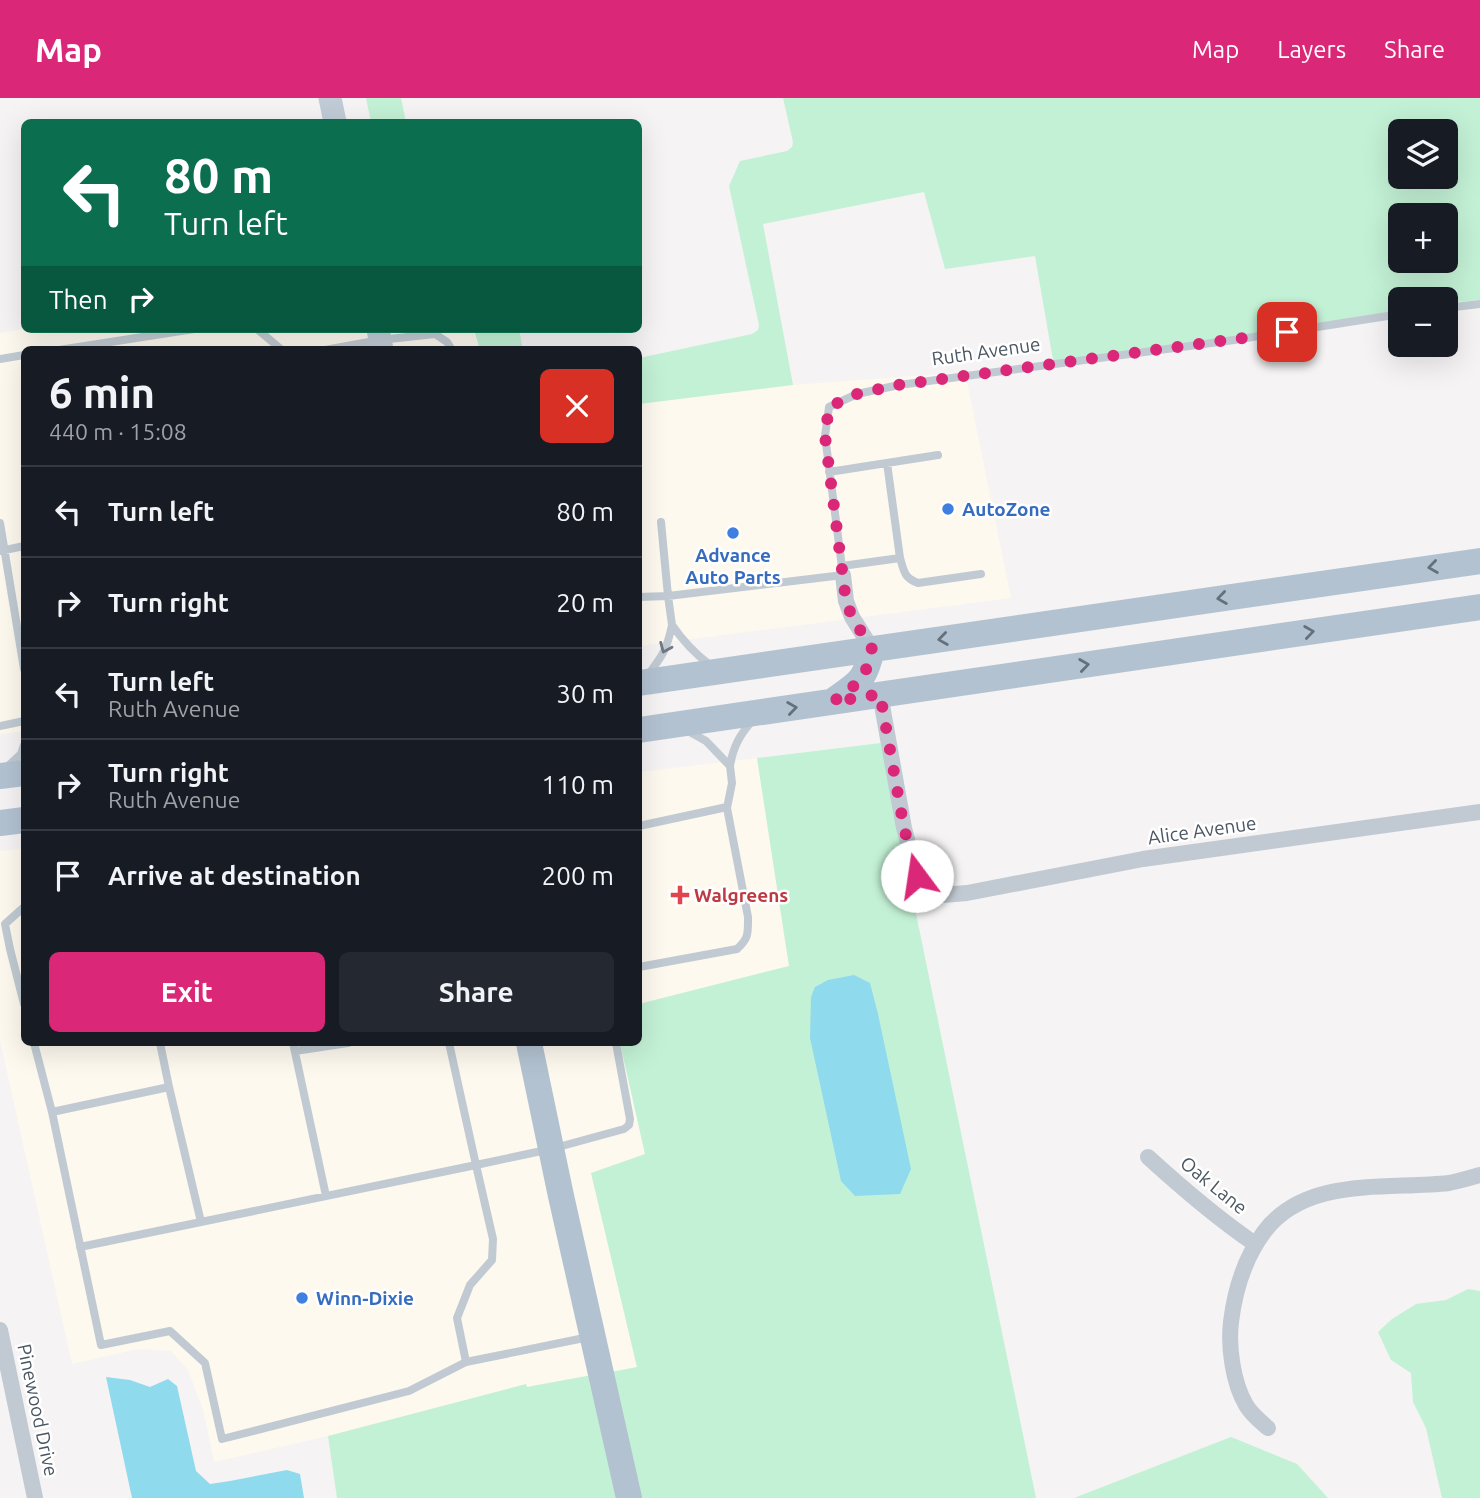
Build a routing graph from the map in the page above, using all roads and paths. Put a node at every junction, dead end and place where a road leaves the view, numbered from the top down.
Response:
1 (330, 98) edge
2 (334, 119) edge
3 (1480, 304) edge
4 (1458, 307) edge
5 (1388, 316) edge
6 (168, 333) edge
7 (262, 333) edge
8 (380, 340) edge
9 (85, 346) edge
10 (277, 346) edge
11 (347, 346) edge
12 (450, 346) edge
13 (21, 356) edge
14 (0, 359) edge
15 (937, 455) dead end
16 (887, 463) junction
17 (829, 472) junction
18 (661, 522) dead end
19 (0, 523) edge
20 (21, 547) edge
21 (2, 550) edge
22 (900, 558) junction
23 (1480, 561) edge
24 (842, 570) junction
25 (981, 573) dead end
26 (668, 596) junction
27 (642, 597) edge
28 (1480, 607) edge
29 (672, 625) junction
30 (872, 649) junction
31 (21, 653) edge
32 (718, 671) junction
33 (642, 682) edge
34 (642, 683) edge
35 (880, 694) junction
36 (833, 702) junction
37 (761, 712) junction
38 (21, 722) edge
39 (676, 724) junction
40 (0, 726) edge
41 (642, 730) edge
42 (21, 755) edge
43 (730, 766) junction
44 (21, 773) edge
45 (0, 775) edge
46 (727, 807) junction
47 (1480, 812) edge
48 (21, 820) edge
49 (0, 823) edge
50 (642, 825) edge
51 (21, 910) edge
52 (642, 966) edge
53 (21, 992) edge
54 (35, 1046) edge
55 (161, 1046) edge
56 (450, 1046) edge
57 (530, 1046) edge
58 (616, 1046) edge
59 (294, 1047) edge
60 (169, 1087) junction
61 (52, 1112) junction
62 (551, 1149) junction
63 (1148, 1157) dead end
64 (476, 1165) junction
65 (1480, 1175) edge
66 (327, 1196) junction
67 (201, 1222) junction
68 (1255, 1244) junction
69 (80, 1247) junction
70 (0, 1330) edge
71 (593, 1336) junction
72 (466, 1362) junction
73 (1268, 1428) dead end
74 (35, 1498) edge
75 (629, 1498) edge

1 - 2 main road
3 - 4 lane
5 - 17 lane, Ruth Avenue
6 - 9 lane
7 - 10 lane
8 - 11 lane
8 - 12 lane
13 - 14 lane
15 - 16 lane
16 - 17 lane
16 - 22 lane
17 - 24 lane, Ruth Avenue
18 - 26 lane
19 - 21 lane
20 - 21 lane
21 - 31 lane
22 - 24 lane
22 - 25 lane
23 -> 30 main road
24 - 26 lane
24 - 30 street, Ruth Avenue
26 - 27 lane
26 - 29 lane
35 -> 28 main road
29 - 32 lane
29 -> 33 lane
30 - 32 main road
30 - 36 main road
32 - 34 main road
35 - 36 main road
35 - 47 street, Alice Avenue
37 -> 36 main road
37 - 39 main road
37 - 43 lane
38 - 40 lane
39 - 41 main road
39 - 43 lane
42 - 45 lane
43 - 46 lane
44 - 45 main road
46 - 50 lane
46 - 52 lane
48 - 49 main road
51 - 53 lane
54 - 61 lane
55 - 60 lane
56 - 64 lane
57 - 62 main road
58 - 62 lane
59 - 66 lane
60 - 61 lane
60 - 67 lane
61 - 69 lane
62 - 64 lane
62 - 71 main road
63 - 68 street, Oak Lane
64 - 66 lane
64 - 72 lane
65 - 68 street
66 - 67 lane
67 - 69 lane
68 - 73 street
69 - 72 lane
70 - 74 street, Pinewood Drive
71 - 72 lane
71 - 75 main road

